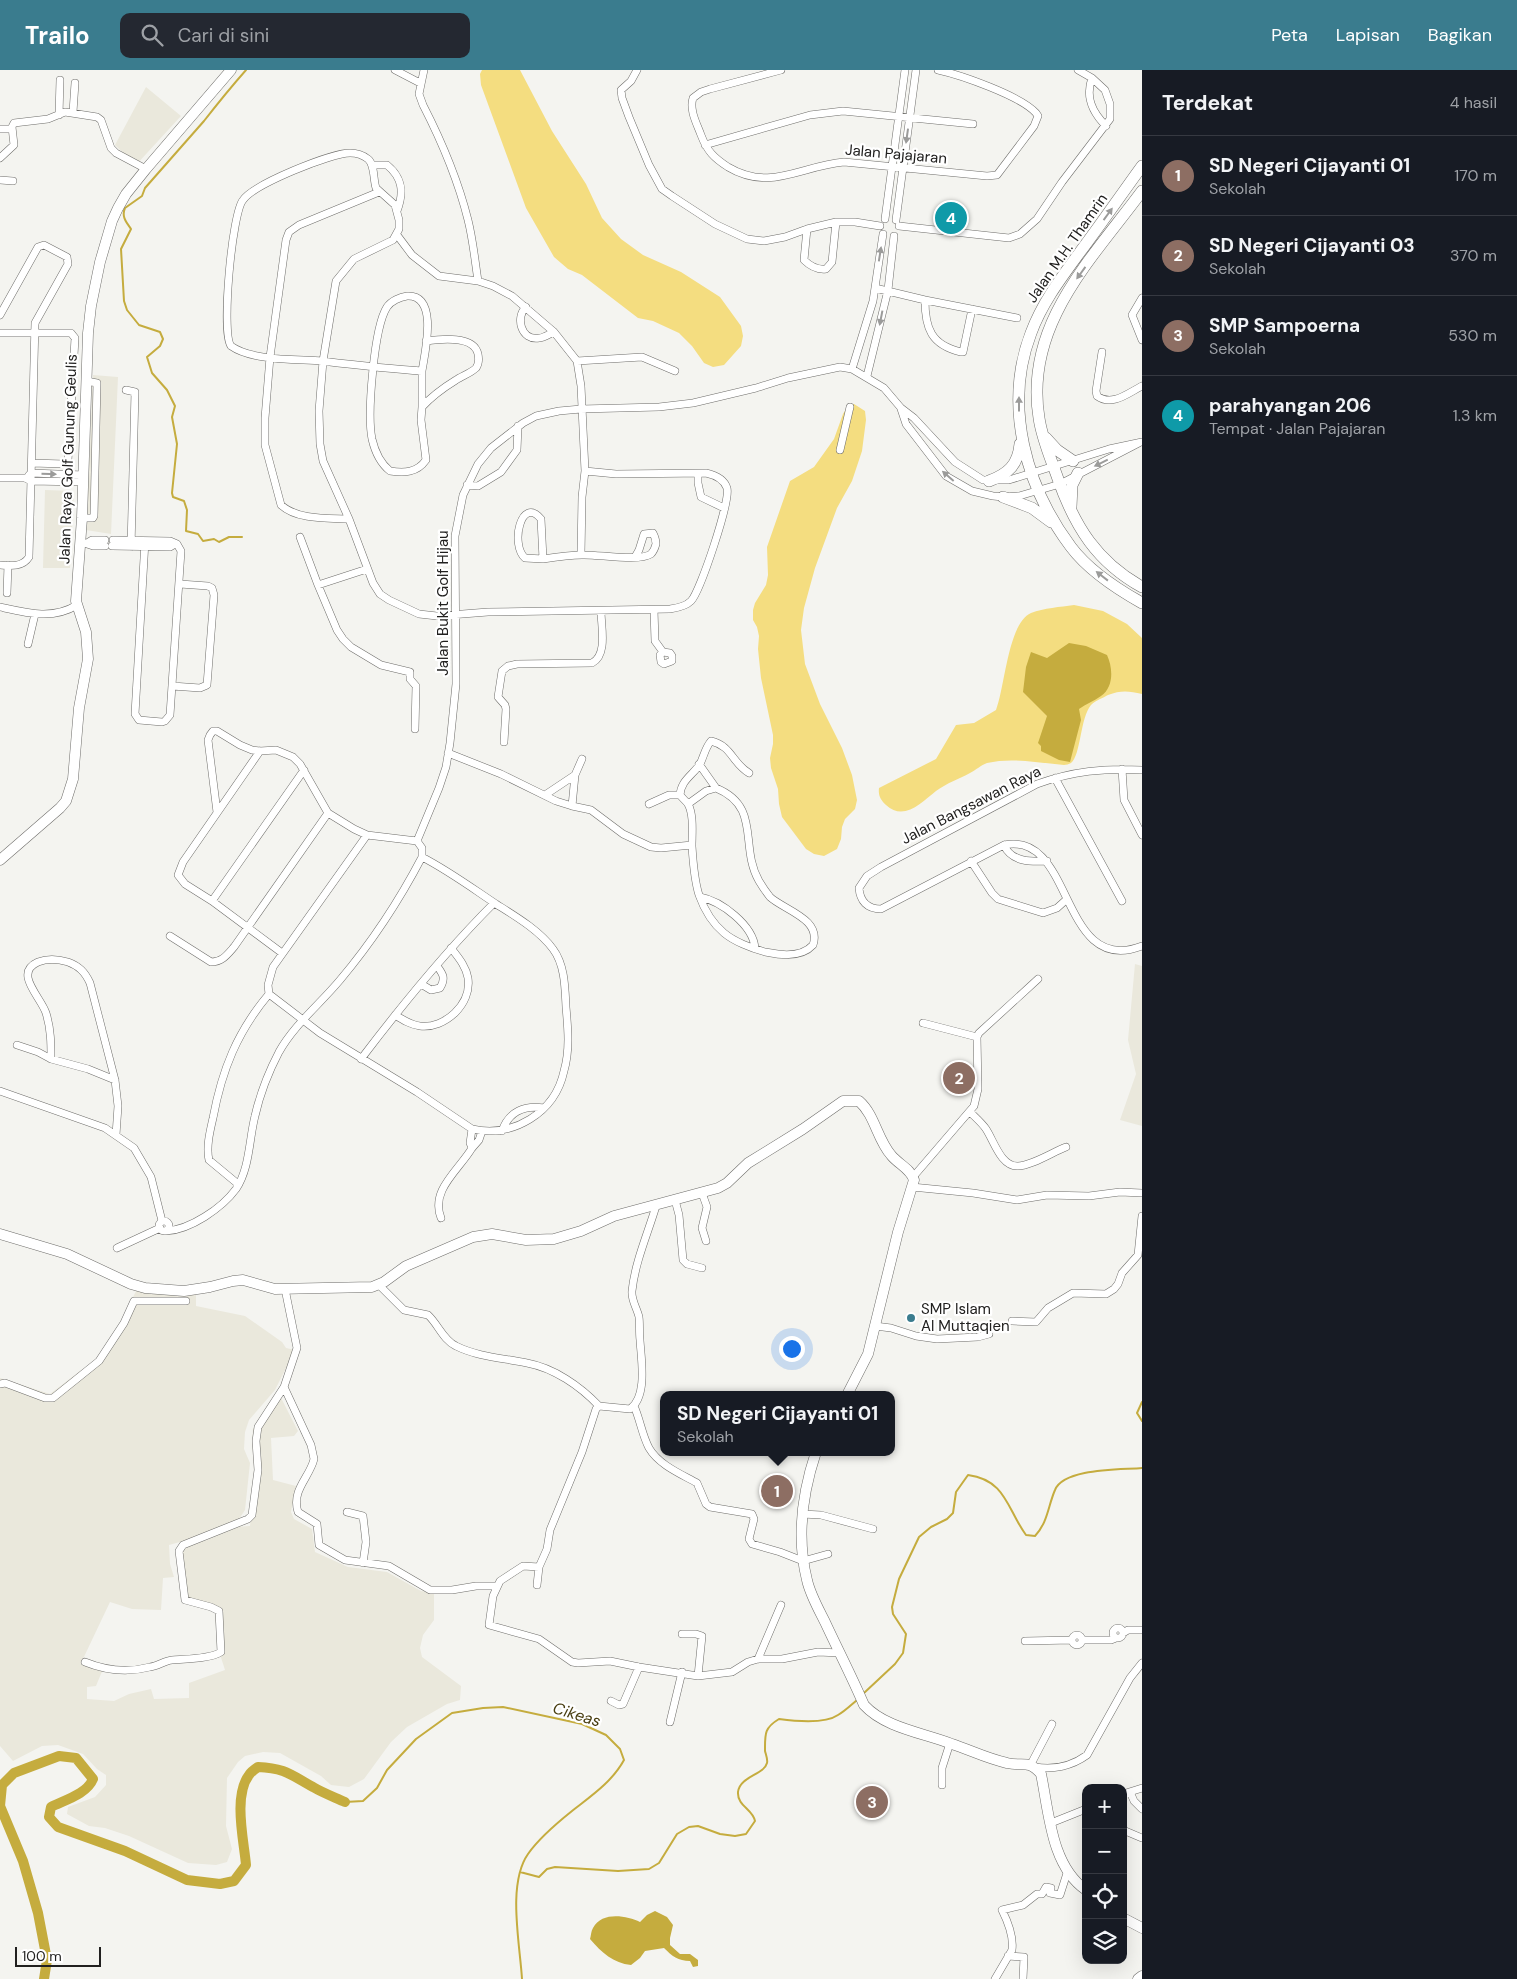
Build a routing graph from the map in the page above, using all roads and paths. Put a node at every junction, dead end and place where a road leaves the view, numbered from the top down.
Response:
1 (231, 70) edge
2 (395, 70) edge
3 (424, 70) edge
4 (637, 70) edge
5 (782, 70) edge
6 (905, 70) edge
7 (916, 70) edge
8 (938, 70) edge
9 (1078, 70) edge
10 (1092, 78) junction
11 (60, 80) dead end
12 (75, 83) dead end
13 (420, 84) junction
14 (73, 112) junction
15 (59, 115) junction
16 (898, 116) junction
17 (910, 118) junction
18 (973, 124) dead end
19 (1106, 126) junction
20 (0, 129) edge
21 (12, 129) junction
22 (705, 145) junction
23 (0, 158) edge
24 (372, 165) junction
25 (1142, 166) edge
26 (892, 167) junction
27 (146, 169) junction
28 (902, 169) junction
29 (0, 180) edge
30 (13, 181) dead end
31 (378, 192) junction
32 (1142, 192) edge
33 (397, 211) junction
34 (836, 222) junction
35 (882, 222) junction
36 (898, 223) junction
37 (807, 229) junction
38 (883, 234) junction
39 (397, 235) junction
40 (894, 236) junction
41 (478, 281) junction
42 (875, 288) junction
43 (888, 290) junction
44 (1142, 298) edge
45 (925, 300) junction
46 (526, 307) junction
47 (972, 309) junction
48 (0, 315) edge
49 (1017, 318) dead end
50 (554, 332) junction
51 (0, 333) edge
52 (34, 333) junction
53 (426, 340) junction
54 (1142, 340) edge
55 (1102, 352) dead end
56 (270, 357) junction
57 (577, 361) junction
58 (323, 362) junction
59 (374, 368) junction
60 (852, 369) junction
61 (422, 371) junction
62 (675, 371) dead end
63 (867, 376) junction
64 (86, 381) junction
65 (1142, 386) edge
66 (126, 390) dead end
67 (422, 406) junction
68 (850, 407) dead end
69 (901, 408) junction
70 (581, 409) junction
71 (518, 426) junction
72 (1042, 432) junction
73 (1021, 433) junction
74 (1142, 442) edge
75 (96, 446) junction
76 (85, 450) junction
77 (840, 450) dead end
78 (95, 455) junction
79 (1073, 461) junction
80 (32, 463) junction
81 (1054, 467) junction
82 (585, 471) junction
83 (31, 473) junction
84 (1078, 473) junction
85 (698, 474) junction
86 (1031, 474) junction
87 (0, 478) edge
88 (84, 479) junction
89 (28, 480) junction
90 (984, 480) junction
91 (1060, 484) junction
92 (468, 485) junction
93 (972, 491) junction
94 (1038, 492) junction
95 (1003, 497) junction
96 (724, 508) junction
97 (1071, 514) junction
98 (82, 518) junction
99 (349, 519) junction
100 (1056, 526) junction
101 (300, 537) dead end
102 (84, 543) junction
103 (131, 543) junction
104 (145, 544) junction
105 (581, 554) junction
106 (634, 557) dead end
107 (543, 559) junction
108 (0, 565) edge
109 (8, 565) junction
110 (367, 569) junction
111 (180, 584) junction
112 (318, 585) junction
113 (1142, 587) edge
114 (7, 592) dead end
115 (1142, 604) edge
116 (77, 605) junction
117 (0, 607) edge
118 (654, 610) junction
119 (601, 611) junction
120 (35, 614) junction
121 (456, 614) junction
122 (28, 644) dead end
123 (663, 652) dead end
124 (172, 686) junction
125 (415, 729) dead end
126 (504, 742) dead end
127 (260, 751) junction
128 (448, 753) junction
129 (582, 759) dead end
130 (699, 764) junction
131 (1122, 769) junction
132 (304, 770) junction
133 (1142, 770) edge
134 (749, 773) dead end
135 (575, 775) junction
136 (1055, 778) junction
137 (716, 788) junction
138 (545, 795) junction
139 (680, 795) junction
140 (649, 804) dead end
141 (688, 804) junction
142 (572, 806) junction
143 (217, 812) junction
144 (328, 813) junction
145 (367, 835) junction
146 (1142, 835) edge
147 (417, 841) junction
148 (692, 845) junction
149 (1004, 845) junction
150 (422, 858) junction
151 (0, 860) edge
152 (971, 861) junction
153 (1046, 861) junction
154 (700, 897) junction
155 (1067, 900) junction
156 (212, 901) junction
157 (1122, 901) dead end
158 (494, 902) junction
159 (247, 928) junction
160 (170, 936) dead end
161 (1142, 946) edge
162 (451, 948) junction
163 (755, 948) junction
164 (282, 953) junction
165 (437, 966) junction
166 (1038, 979) dead end
167 (421, 984) junction
168 (269, 994) junction
169 (395, 1015) junction
170 (303, 1021) junction
171 (923, 1022) dead end
172 (977, 1037) junction
173 (18, 1045) dead end
174 (361, 1059) junction
175 (51, 1060) junction
176 (115, 1080) junction
177 (0, 1091) edge
178 (544, 1108) junction
179 (970, 1112) junction
180 (472, 1129) junction
181 (482, 1131) junction
182 (502, 1131) junction
183 (116, 1135) junction
184 (1066, 1147) dead end
185 (472, 1148) junction
186 (913, 1182) junction
187 (238, 1184) junction
188 (1142, 1193) edge
189 (702, 1194) junction
190 (675, 1200) junction
191 (656, 1206) junction
192 (1142, 1216) edge
193 (441, 1218) dead end
194 (162, 1227) junction
195 (0, 1234) edge
196 (706, 1241) dead end
197 (117, 1248) dead end
198 (702, 1268) dead end
199 (378, 1285) junction
200 (285, 1289) junction
201 (186, 1301) dead end
202 (1012, 1321) dead end
203 (875, 1326) junction
204 (989, 1334) dead end
205 (0, 1384) edge
206 (284, 1387) junction
207 (849, 1391) edge
208 (599, 1406) junction
209 (634, 1406) junction
210 (815, 1456) edge
211 (347, 1512) dead end
212 (802, 1514) junction
213 (872, 1529) dead end
214 (828, 1554) dead end
215 (803, 1561) junction
216 (363, 1563) junction
217 (539, 1567) junction
218 (537, 1585) dead end
219 (496, 1586) junction
220 (781, 1605) dead end
221 (1142, 1630) edge
222 (682, 1634) dead end
223 (1025, 1641) dead end
224 (840, 1653) junction
225 (758, 1659) junction
226 (86, 1662) dead end
227 (1142, 1664) edge
228 (639, 1667) junction
229 (682, 1672) junction
230 (698, 1676) junction
231 (611, 1701) dead end
232 (670, 1722) dead end
233 (1052, 1724) dead end
234 (950, 1743) junction
235 (1033, 1765) junction
236 (942, 1785) dead end
237 (1142, 1788) edge
238 (1127, 1793) edge
239 (1082, 1810) edge
240 (1142, 1810) edge
241 (1076, 1812) junction
242 (1082, 1814) edge
243 (1051, 1823) junction
244 (1127, 1832) edge
245 (1142, 1838) edge
246 (1068, 1870) junction
247 (1082, 1887) edge
248 (1125, 1919) edge
249 (1142, 1928) edge
250 (1008, 1956) junction
251 (1142, 1976) edge
252 (995, 1979) edge
253 (1023, 1979) edge
254 (1138, 1979) edge

1 - 27 main road, Jalan Raya Golf Gunung Geulis
2 - 13 street
3 - 13 street
4 - 37 street
5 - 22 street, Jalan Pajajaran
6 - 16 street
7 - 17 street
8 - 28 street, Jalan Pajajaran
9 - 10 street
10 - 19 street
10 - 19 street
11 - 15 street
12 - 14 street
13 - 41 street
14 - 15 street
14 - 27 street
15 - 21 street
16 - 17 street
16 - 22 street
16 - 26 street
17 - 18 street
17 -> 28 street
19 - 36 street
20 - 21 street
21 - 23 street
22 - 26 street, Jalan Pajajaran
24 - 31 street
24 - 33 street
24 - 56 street
73 -> 25 main road, Jalan M.H. Thamrin
26 - 28 street, Jalan Pajajaran
26 - 35 street
27 - 64 main road, Jalan Raya Golf Gunung Geulis
28 - 36 street
29 - 30 street
31 - 33 street
31 - 56 street
32 -> 72 main road, Jalan M.H. Thamrin
33 - 39 street
34 - 35 street
34 - 37 street
34 - 37 street
35 - 36 street
35 - 38 street
36 - 40 street
38 - 40 street
42 -> 38 street
39 - 41 street
39 - 58 street
40 - 43 street
41 - 46 street
42 - 43 street
42 - 60 street
43 - 45 street
43 -> 63 street
44 - 54 street
45 - 47 street
45 - 47 street
46 - 50 street
46 - 50 street
47 - 49 street
48 - 52 street
50 - 57 street
51 - 52 street
52 - 80 street
52 - 80 street
53 - 59 street
53 - 61 street
53 - 67 street
55 - 65 street
56 - 58 street
56 - 99 street
57 - 62 street
57 - 70 street
58 - 59 street
58 - 99 street
59 - 61 street
59 - 67 street
60 - 63 street, Jalan Bukit Golf Hijau
60 - 70 street, Jalan Bukit Golf Hijau
61 - 67 street
63 - 69 street, Jalan Bukit Golf Hijau
64 - 75 street
64 - 76 main road, Jalan Raya Golf Gunung Geulis
66 - 103 street
68 - 77 street
69 - 90 street
93 -> 69 street
70 - 71 street, Jalan Bukit Golf Hijau
70 - 82 street
71 - 92 street, Jalan Bukit Golf Hijau
71 - 92 street
72 - 79 main road
72 - 81 main road, Jalan M.H. Thamrin
73 - 86 main road, Jalan M.H. Thamrin
73 - 90 main road
74 - 79 street
74 -> 84 street
75 - 76 street
75 - 78 street
76 - 78 street
76 - 88 main road, Jalan Raya Golf Gunung Geulis
78 - 98 street
79 - 81 street
80 - 83 street
81 - 86 street
81 - 91 main road, Jalan M.H. Thamrin
82 - 85 street
82 - 105 street
83 -> 88 street
83 - 89 street
84 - 91 street
84 - 97 main road
85 - 96 street
85 - 96 street
86 - 90 street
86 - 94 main road, Jalan M.H. Thamrin
87 - 89 street
88 - 89 street
88 - 98 main road, Jalan Raya Golf Gunung Geulis
89 - 109 street
90 - 93 street
91 - 94 street
91 - 97 main road, Jalan M.H. Thamrin
92 - 121 street, Jalan Bukit Golf Hijau
93 - 95 street
94 - 95 street
94 - 100 main road, Jalan M.H. Thamrin
95 - 100 main road
96 - 118 street
97 - 113 main road, Jalan M.H. Thamrin
98 - 102 main road, Jalan Raya Golf Gunung Geulis
99 - 110 street
115 -> 100 main road, Jalan M.H. Thamrin
101 - 112 street
102 - 103 street
102 - 116 main road, Jalan Raya Golf Gunung Geulis
103 - 104 street
104 - 111 street
104 - 124 street
105 - 106 street
105 - 107 street
107 - 107 street
108 - 109 street
109 - 114 street
110 - 112 street
110 - 121 street
111 - 124 street
111 - 124 street
112 - 125 street
116 - 120 street
116 - 151 main road, Jalan Raya Golf Gunung Geulis
117 - 120 street
118 - 119 street
118 - 123 street
119 - 121 street
119 - 126 street
120 - 122 street
121 - 128 street, Jalan Bukit Golf Hijau
127 - 132 street
127 - 143 street
127 - 143 street
128 - 138 street
128 - 147 street, Jalan Bukit Golf Hijau
129 - 135 street
130 - 134 street
130 - 137 street
130 - 139 street
131 - 133 street, Jalan Bangsawan Raya
131 - 136 street, Jalan Bangsawan Raya
131 - 146 street
132 - 144 street
132 - 156 street
135 - 138 street
135 - 142 street
136 - 152 street, Jalan Bangsawan Raya
136 - 157 street
137 - 141 street
137 - 163 street
138 - 142 street
139 - 140 street
139 - 141 street
141 - 148 street
142 - 148 street
143 - 156 street
144 - 145 street
144 - 159 street
145 - 147 street
145 - 164 street
147 - 150 street
148 - 154 street
149 - 152 street
149 - 153 street
149 - 153 street
150 - 158 street
150 - 170 street
152 - 155 street
153 - 155 street
154 - 163 street
154 - 163 street
155 - 161 street
156 - 159 street
158 - 162 street
158 - 178 street
159 - 160 street
159 - 164 street
162 - 165 street
162 - 169 street
164 - 168 street
165 - 167 street
165 - 167 street
166 - 172 street
167 - 169 street
168 - 170 street
168 - 187 street
169 - 174 street
170 - 174 street
170 - 187 street
171 - 172 street
172 - 179 street
173 - 175 street
174 - 180 street
175 - 176 street
175 - 176 street
176 - 183 street
177 - 183 street
178 - 182 street
178 - 182 street
179 - 184 street
179 - 186 street
180 - 181 street
180 - 185 street
181 - 182 street
181 - 185 street
183 - 194 street
185 - 193 street
186 - 188 street
186 - 189 main road
186 - 203 main road
187 - 194 street
189 - 190 main road
189 - 196 street
190 - 191 main road
190 - 198 street
191 - 199 main road
191 - 209 street
192 - 202 street
194 - 197 street
195 - 200 main road
199 - 200 main road
199 - 208 street
200 - 206 street
201 - 205 street
203 - 204 street
203 - 207 main road
206 - 216 street
206 - 226 street
208 - 209 street
208 - 217 street
209 - 215 street
210 - 212 main road
211 - 216 street
212 - 213 street
212 - 215 main road
214 - 215 street
215 - 224 main road
216 - 219 street
217 - 218 street
217 - 219 street
219 - 228 street
220 - 225 street
221 - 223 street
222 - 230 street
224 - 225 street
224 - 234 main road
225 - 230 street
227 - 235 street
228 - 229 street
228 - 231 street
229 - 230 street
229 - 232 street
233 - 235 street
234 - 235 main road
234 - 236 street
235 - 243 main road
237 - 238 street
238 - 240 street
239 - 241 street
241 - 242 street
241 - 243 street
243 - 246 main road
244 - 245 street
246 - 247 main road
246 - 250 street
248 - 249 main road
250 - 252 street
250 - 253 street
251 - 254 main road

